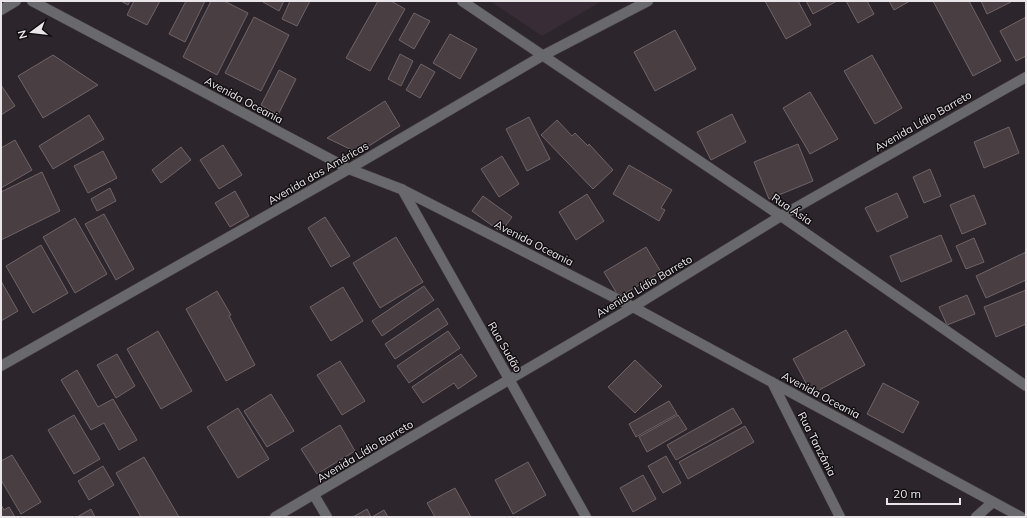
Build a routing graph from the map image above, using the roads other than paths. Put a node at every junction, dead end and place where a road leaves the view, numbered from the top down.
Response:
1 (16, 1) edge
2 (32, 1) edge
3 (462, 1) edge
4 (648, 1) edge
5 (1, 10) edge
6 (542, 56) junction
7 (1025, 81) edge
8 (349, 169) junction
9 (402, 189) junction
10 (781, 216) junction
11 (633, 307) junction
12 (1, 366) edge
13 (509, 379) junction
14 (772, 382) junction
15 (1026, 386) edge
16 (314, 495) junction
17 (993, 502) junction
18 (275, 517) edge
19 (327, 517) edge
20 (586, 517) edge
21 (840, 517) edge
22 (976, 517) edge
23 (1021, 517) edge

1 - 5 street
2 - 8 street, Avenida Oceania
3 - 6 street, Rua Ásia
4 - 6 street, Avenida das Américas
6 - 8 street, Avenida das Américas
6 - 10 street, Rua Ásia
7 - 10 street, Avenida Lídio Barreto
8 - 9 street, Avenida Oceania
8 - 12 street, Avenida das Américas
9 - 11 street, Avenida Oceania
9 - 13 street, Rua Sudão
10 - 11 street, Avenida Lídio Barreto
10 - 15 street, Rua Ásia
11 - 13 street, Avenida Lídio Barreto
11 - 14 street, Avenida Oceania
13 - 16 street, Avenida Lídio Barreto
13 - 20 street, Rua Sudão
14 - 17 street, Avenida Oceania
14 - 21 street, Rua Tanzânia
16 - 18 street, Avenida Lídio Barreto
16 - 19 street
17 - 22 street
17 - 23 street, Avenida Oceania

